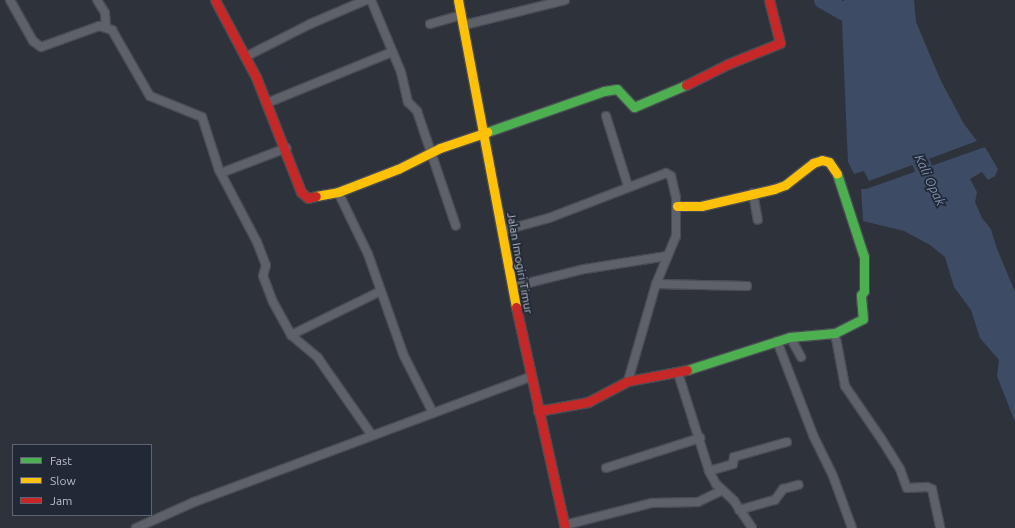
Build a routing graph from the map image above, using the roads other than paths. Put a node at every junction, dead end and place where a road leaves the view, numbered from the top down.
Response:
1 (10, 0) edge
2 (98, 0) edge
3 (215, 0) edge
4 (366, 0) edge
5 (371, 0) edge
6 (458, 0) edge
7 (565, 0) edge
8 (769, 0) edge
9 (462, 15) junction
10 (430, 24) dead end
11 (106, 26) junction
12 (464, 26) junction
13 (392, 52) junction
14 (245, 57) junction
15 (268, 103) junction
16 (606, 116) dead end
17 (482, 133) junction
18 (286, 148) junction
19 (430, 152) junction
20 (221, 173) junction
21 (628, 186) junction
22 (338, 192) junction
23 (753, 193) junction
24 (677, 206) junction
25 (758, 220) dead end
26 (456, 226) dead end
27 (502, 231) junction
28 (667, 256) junction
29 (656, 284) junction
30 (747, 286) dead end
31 (512, 287) junction
32 (380, 291) junction
33 (834, 333) junction
34 (291, 335) junction
35 (790, 337) junction
36 (778, 341) junction
37 (800, 356) dead end
38 (678, 373) junction
39 (530, 377) junction
40 (628, 381) junction
41 (538, 411) junction
42 (433, 413) junction
43 (371, 434) junction
44 (700, 438) junction
45 (787, 442) dead end
46 (606, 468) dead end
47 (709, 471) junction
48 (798, 485) dead end
49 (721, 491) junction
50 (739, 510) junction
51 (565, 527) edge
52 (136, 528) edge
53 (752, 528) edge
54 (852, 528) edge
55 (940, 528) edge

1 - 11 street
2 - 11 street
3 - 14 street
4 - 14 street
5 - 13 street
6 - 9 street, Jalan Imogiri Timur
7 - 12 street
8 - 17 street
9 - 10 street
9 - 12 street, Jalan Imogiri Timur
11 - 20 street
12 - 17 street, Jalan Imogiri Timur
13 - 15 street
13 - 19 street
14 - 15 street
15 - 18 street
16 - 21 street
17 - 19 street
17 - 27 street, Jalan Imogiri Timur
18 - 20 street
18 - 22 street
19 - 22 street
19 - 26 street
20 - 34 street
21 - 24 street
21 - 27 street
22 - 32 street
23 - 24 street
23 - 25 street
23 - 33 street
24 - 28 street
27 - 31 street, Jalan Imogiri Timur
28 - 29 street
28 - 31 street
29 - 30 street
29 - 40 street
31 - 39 street, Jalan Imogiri Timur
32 - 34 street
32 - 42 street
33 - 35 street
33 - 55 street
34 - 43 street
35 - 36 street
35 - 37 street
36 - 38 street
36 - 54 street
38 - 40 street
38 - 44 street
39 - 41 street, Jalan Imogiri Timur
39 - 42 street
40 - 41 street
41 - 51 street, Jalan Imogiri Timur
42 - 43 street
43 - 52 street
44 - 46 street
44 - 47 street
45 - 47 street
47 - 49 street
48 - 50 street
49 - 50 street
49 - 51 street
50 - 53 street

